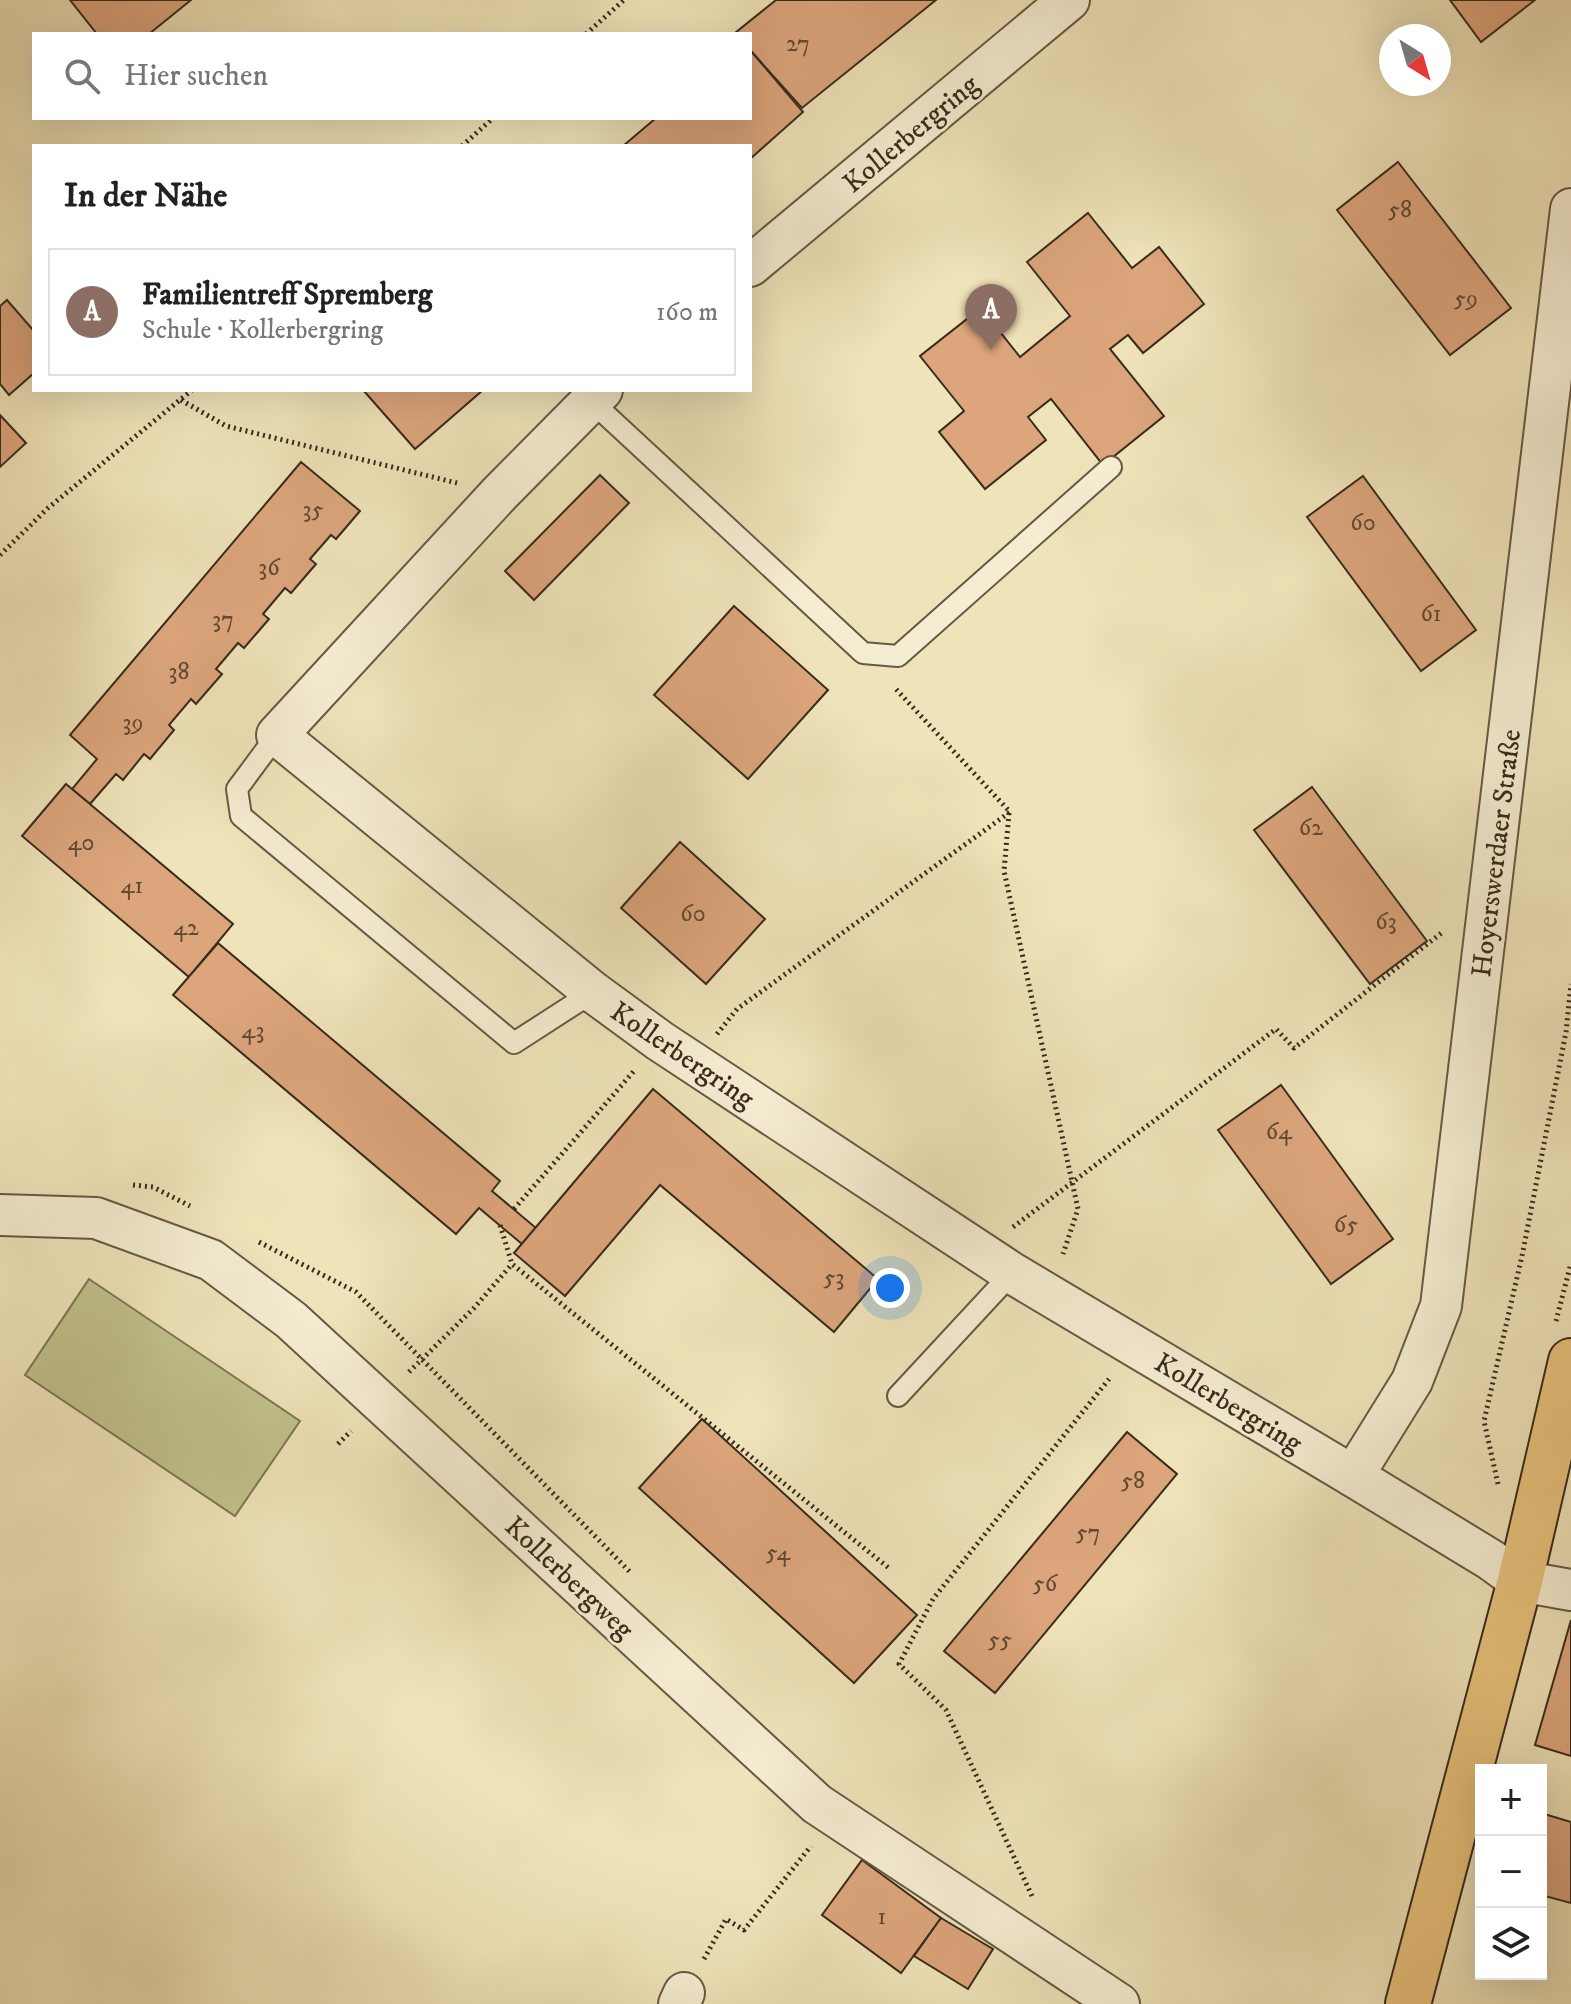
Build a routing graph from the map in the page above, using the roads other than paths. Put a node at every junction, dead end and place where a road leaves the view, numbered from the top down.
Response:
1 (1069, 0) edge
2 (1571, 209) edge
3 (752, 264) edge
4 (596, 395) edge
5 (1111, 467) dead end
6 (277, 735) junction
7 (593, 992) junction
8 (0, 1215) edge
9 (1012, 1273) junction
10 (1571, 1361) edge
11 (898, 1396) dead end
12 (1353, 1476) junction
13 (1520, 1581) junction
14 (1571, 1590) edge
15 (1119, 2004) edge
16 (1408, 2004) edge

1 - 3 street, Kollerbergring
2 - 12 street, Hoyerswerdaer Straße
4 - 5 lane
4 - 6 street
6 - 7 street, Kollerbergring
6 - 7 lane
7 - 9 street, Kollerbergring
8 - 15 street, Kollerbergweg
9 - 11 lane
9 - 12 street, Kollerbergring
10 - 13 main road
12 - 13 street, Kollerbergring
13 - 14 street
13 - 16 main road

